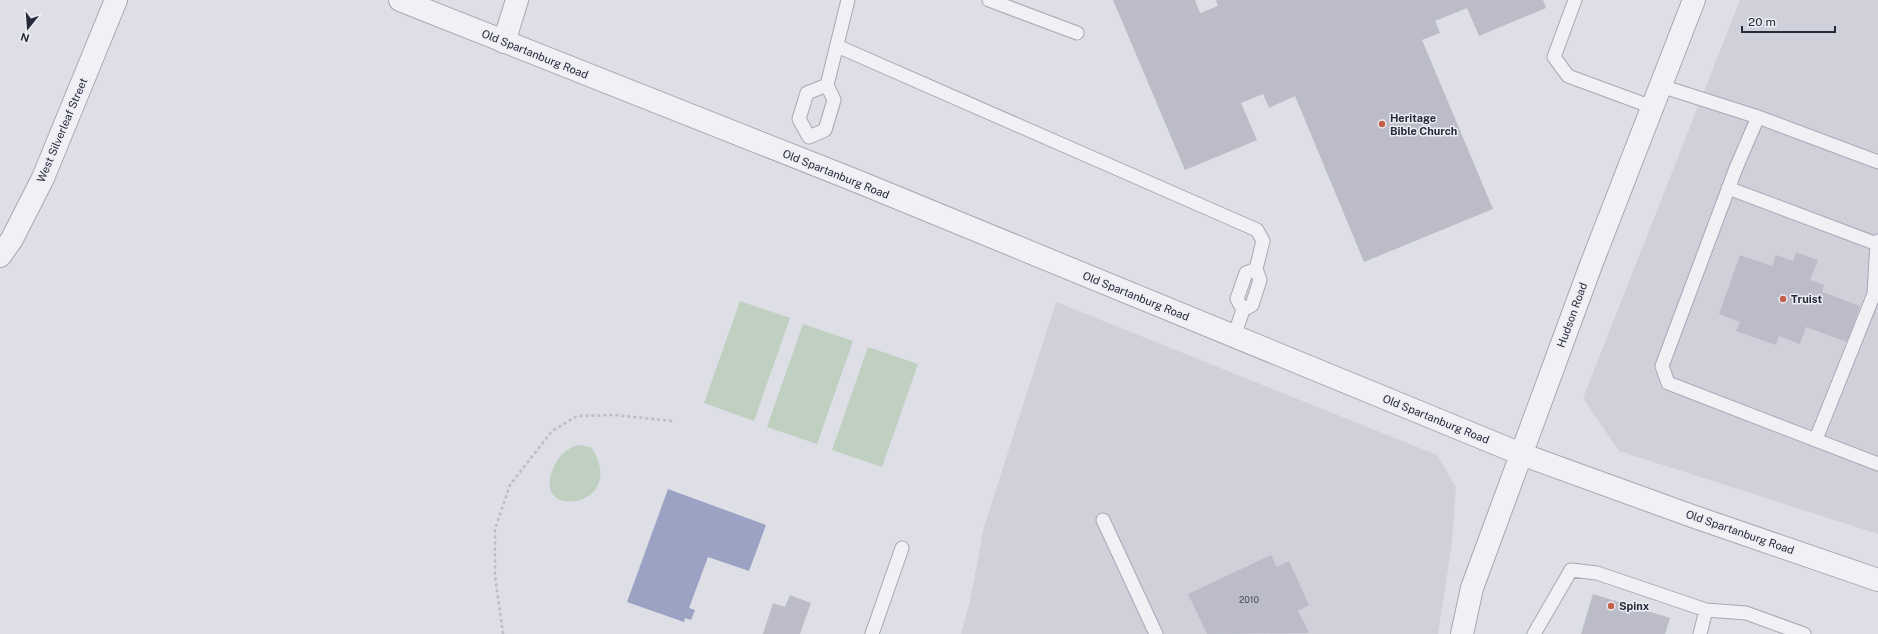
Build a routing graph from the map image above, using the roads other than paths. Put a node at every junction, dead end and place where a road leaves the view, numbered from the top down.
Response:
1 (116, 0) edge
2 (400, 0) edge
3 (517, 0) edge
4 (848, 0) edge
5 (989, 0) edge
6 (1575, 0) edge
7 (1694, 0) edge
8 (1077, 34) dead end
9 (504, 42) junction
10 (837, 46) junction
11 (827, 85) junction
12 (1661, 86) junction
13 (1652, 107) junction
14 (1758, 117) junction
15 (809, 137) junction
16 (801, 160) junction
17 (1878, 162) edge
18 (1728, 188) junction
19 (1878, 243) edge
20 (0, 256) edge
21 (1234, 336) junction
22 (1816, 439) junction
23 (1521, 454) junction
24 (1877, 459) edge
25 (1103, 520) dead end
26 (902, 548) dead end
27 (1878, 580) edge
28 (1706, 610) junction
29 (872, 634) edge
30 (1156, 634) edge
31 (1462, 634) edge
32 (1534, 634) edge
33 (1700, 634) edge
34 (1804, 634) edge

1 - 20 street, West Silverleaf Street
2 - 9 street, Old Spartanburg Road
3 - 9 street
4 - 10 lane
5 - 8 lane
6 - 13 lane
7 - 12 street, Hudson Road
9 - 16 street, Old Spartanburg Road
10 - 11 lane
10 - 21 lane
11 - 15 lane
11 - 15 lane
12 - 13 street, Hudson Road
12 - 14 lane
13 - 23 street, Hudson Road
14 - 17 lane
14 - 18 lane
15 - 16 lane
16 - 21 street, Old Spartanburg Road
18 - 19 lane
18 - 22 lane
19 - 22 lane
21 - 23 street, Old Spartanburg Road
22 - 24 lane
23 - 27 street, Old Spartanburg Road
23 - 31 street, Hudson Road
25 - 30 lane
26 - 29 lane
28 - 32 lane
28 - 33 lane
28 - 34 lane

